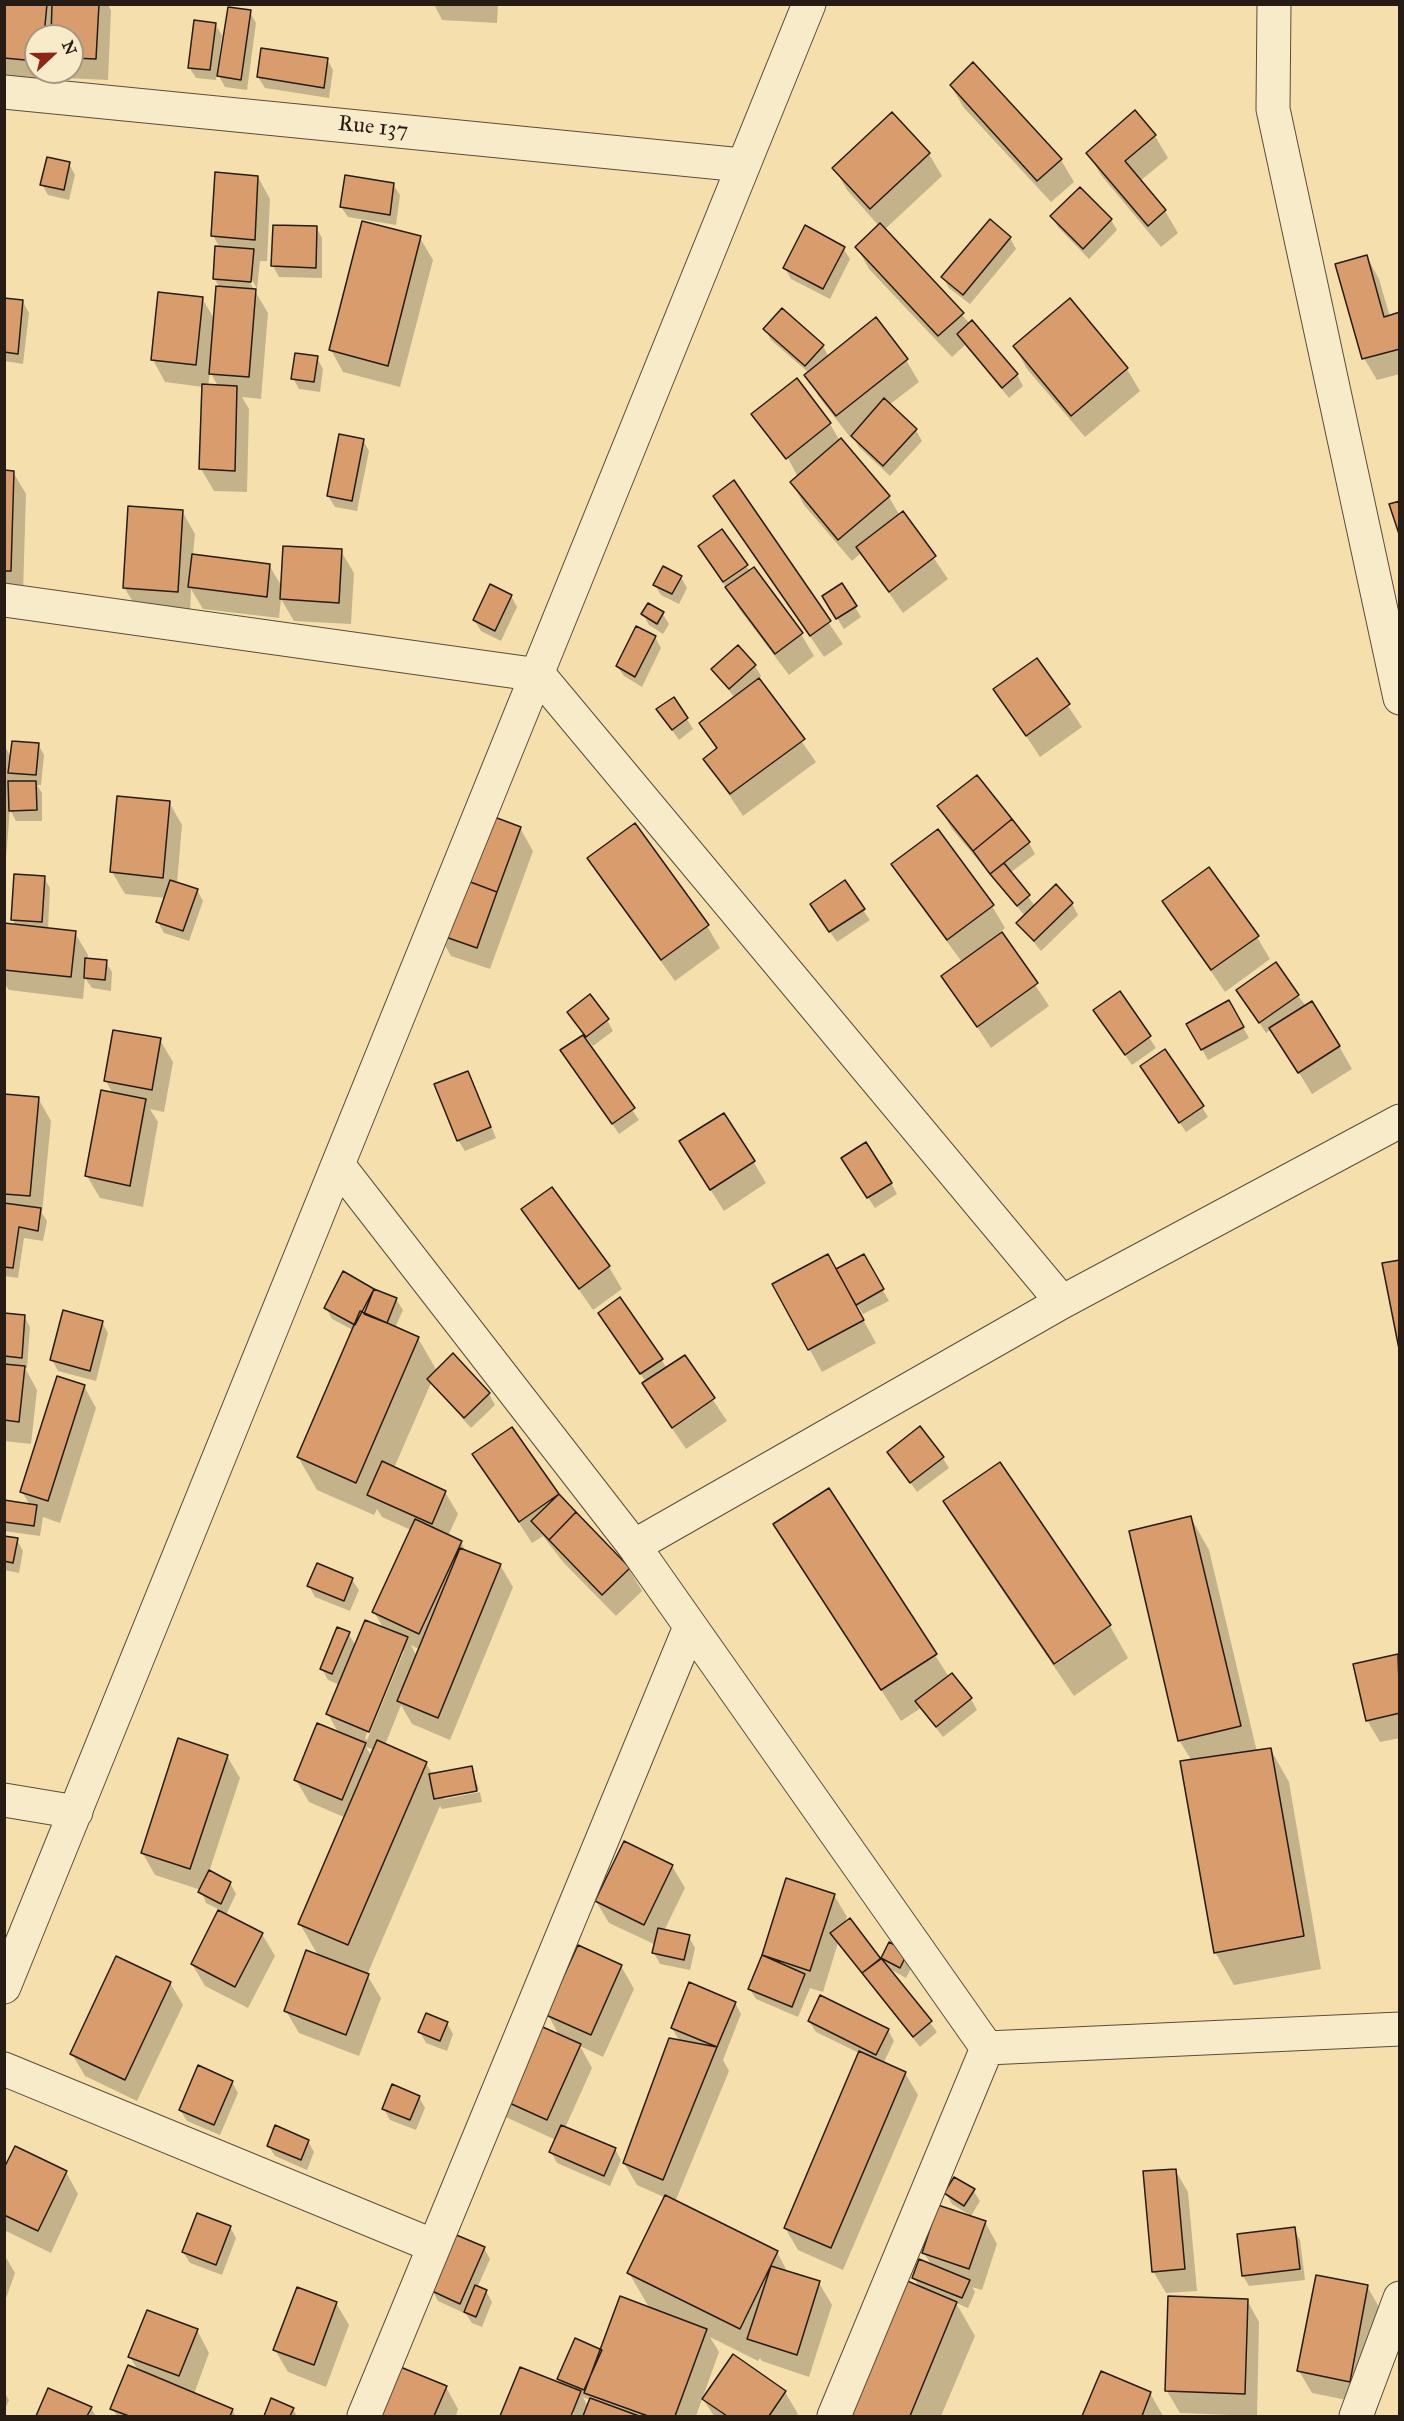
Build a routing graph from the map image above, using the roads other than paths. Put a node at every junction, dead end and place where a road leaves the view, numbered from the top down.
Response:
1 (809, 4) edge
2 (1274, 4) edge
3 (4, 92) edge
4 (742, 165) junction
5 (4, 600) edge
6 (539, 675) junction
7 (1400, 698) edge
8 (1400, 1121) edge
9 (339, 1166) junction
10 (1062, 1302) junction
11 (634, 1546) junction
12 (690, 1627) junction
13 (4, 1800) edge
14 (76, 1812) junction
15 (4, 1987) edge
16 (1400, 2029) edge
17 (987, 2048) junction
18 (4, 2069) edge
19 (434, 2246) junction
20 (1400, 2298) edge
21 (364, 2416) edge
22 (834, 2416) edge
23 (1356, 2416) edge

1 - 4 street
2 - 7 street
3 - 4 street, Rue 137
4 - 6 street
5 - 6 street
6 - 9 street
6 - 10 street
8 - 10 street
9 - 11 street
9 - 14 street
10 - 11 street
11 - 12 street
12 - 17 street
12 - 19 street
13 - 14 street
14 - 15 street
16 - 17 street
17 - 22 street
18 - 19 street
19 - 21 street
20 - 23 street

